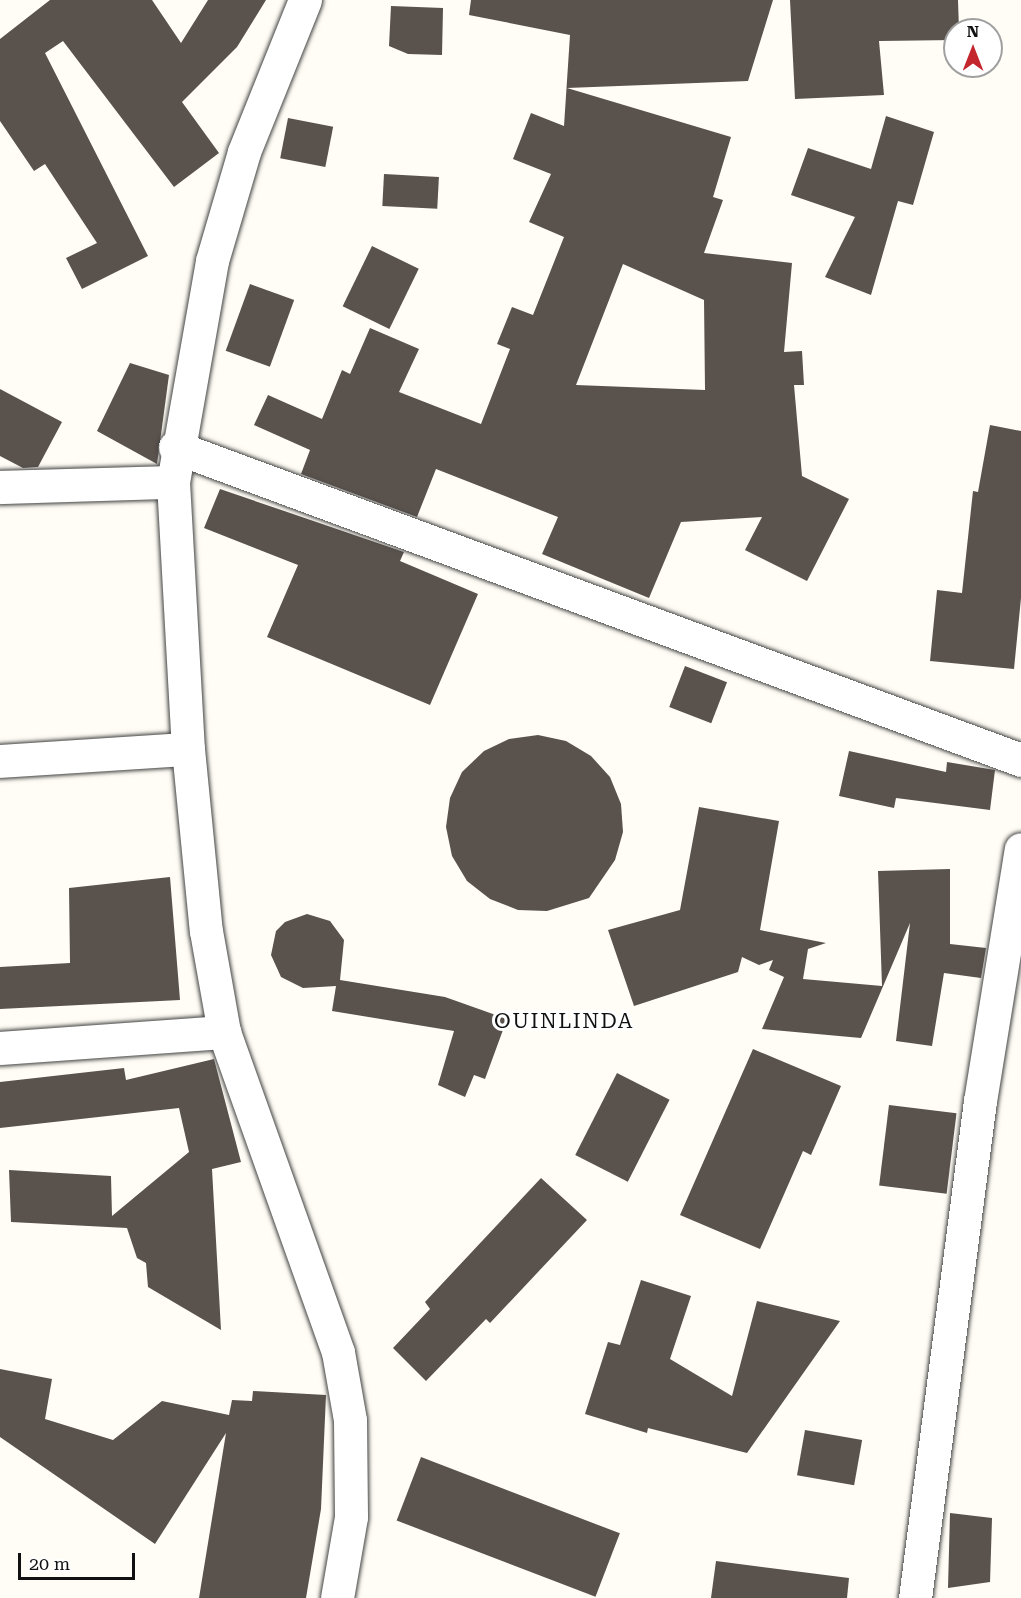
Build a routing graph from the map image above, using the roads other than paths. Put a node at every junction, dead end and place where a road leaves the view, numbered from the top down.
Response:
1 (305, 0) edge
2 (175, 447) junction
3 (172, 482) junction
4 (0, 487) edge
5 (188, 749) junction
6 (1021, 760) edge
7 (0, 761) edge
8 (1021, 849) edge
9 (224, 1032) junction
10 (0, 1048) edge
11 (337, 1598) edge
12 (915, 1598) edge

1 - 2 street
2 - 3 street
2 - 6 street
3 - 4 street
3 - 5 street
5 - 7 street
5 - 9 street
8 - 12 street
9 - 10 street
9 - 11 street

